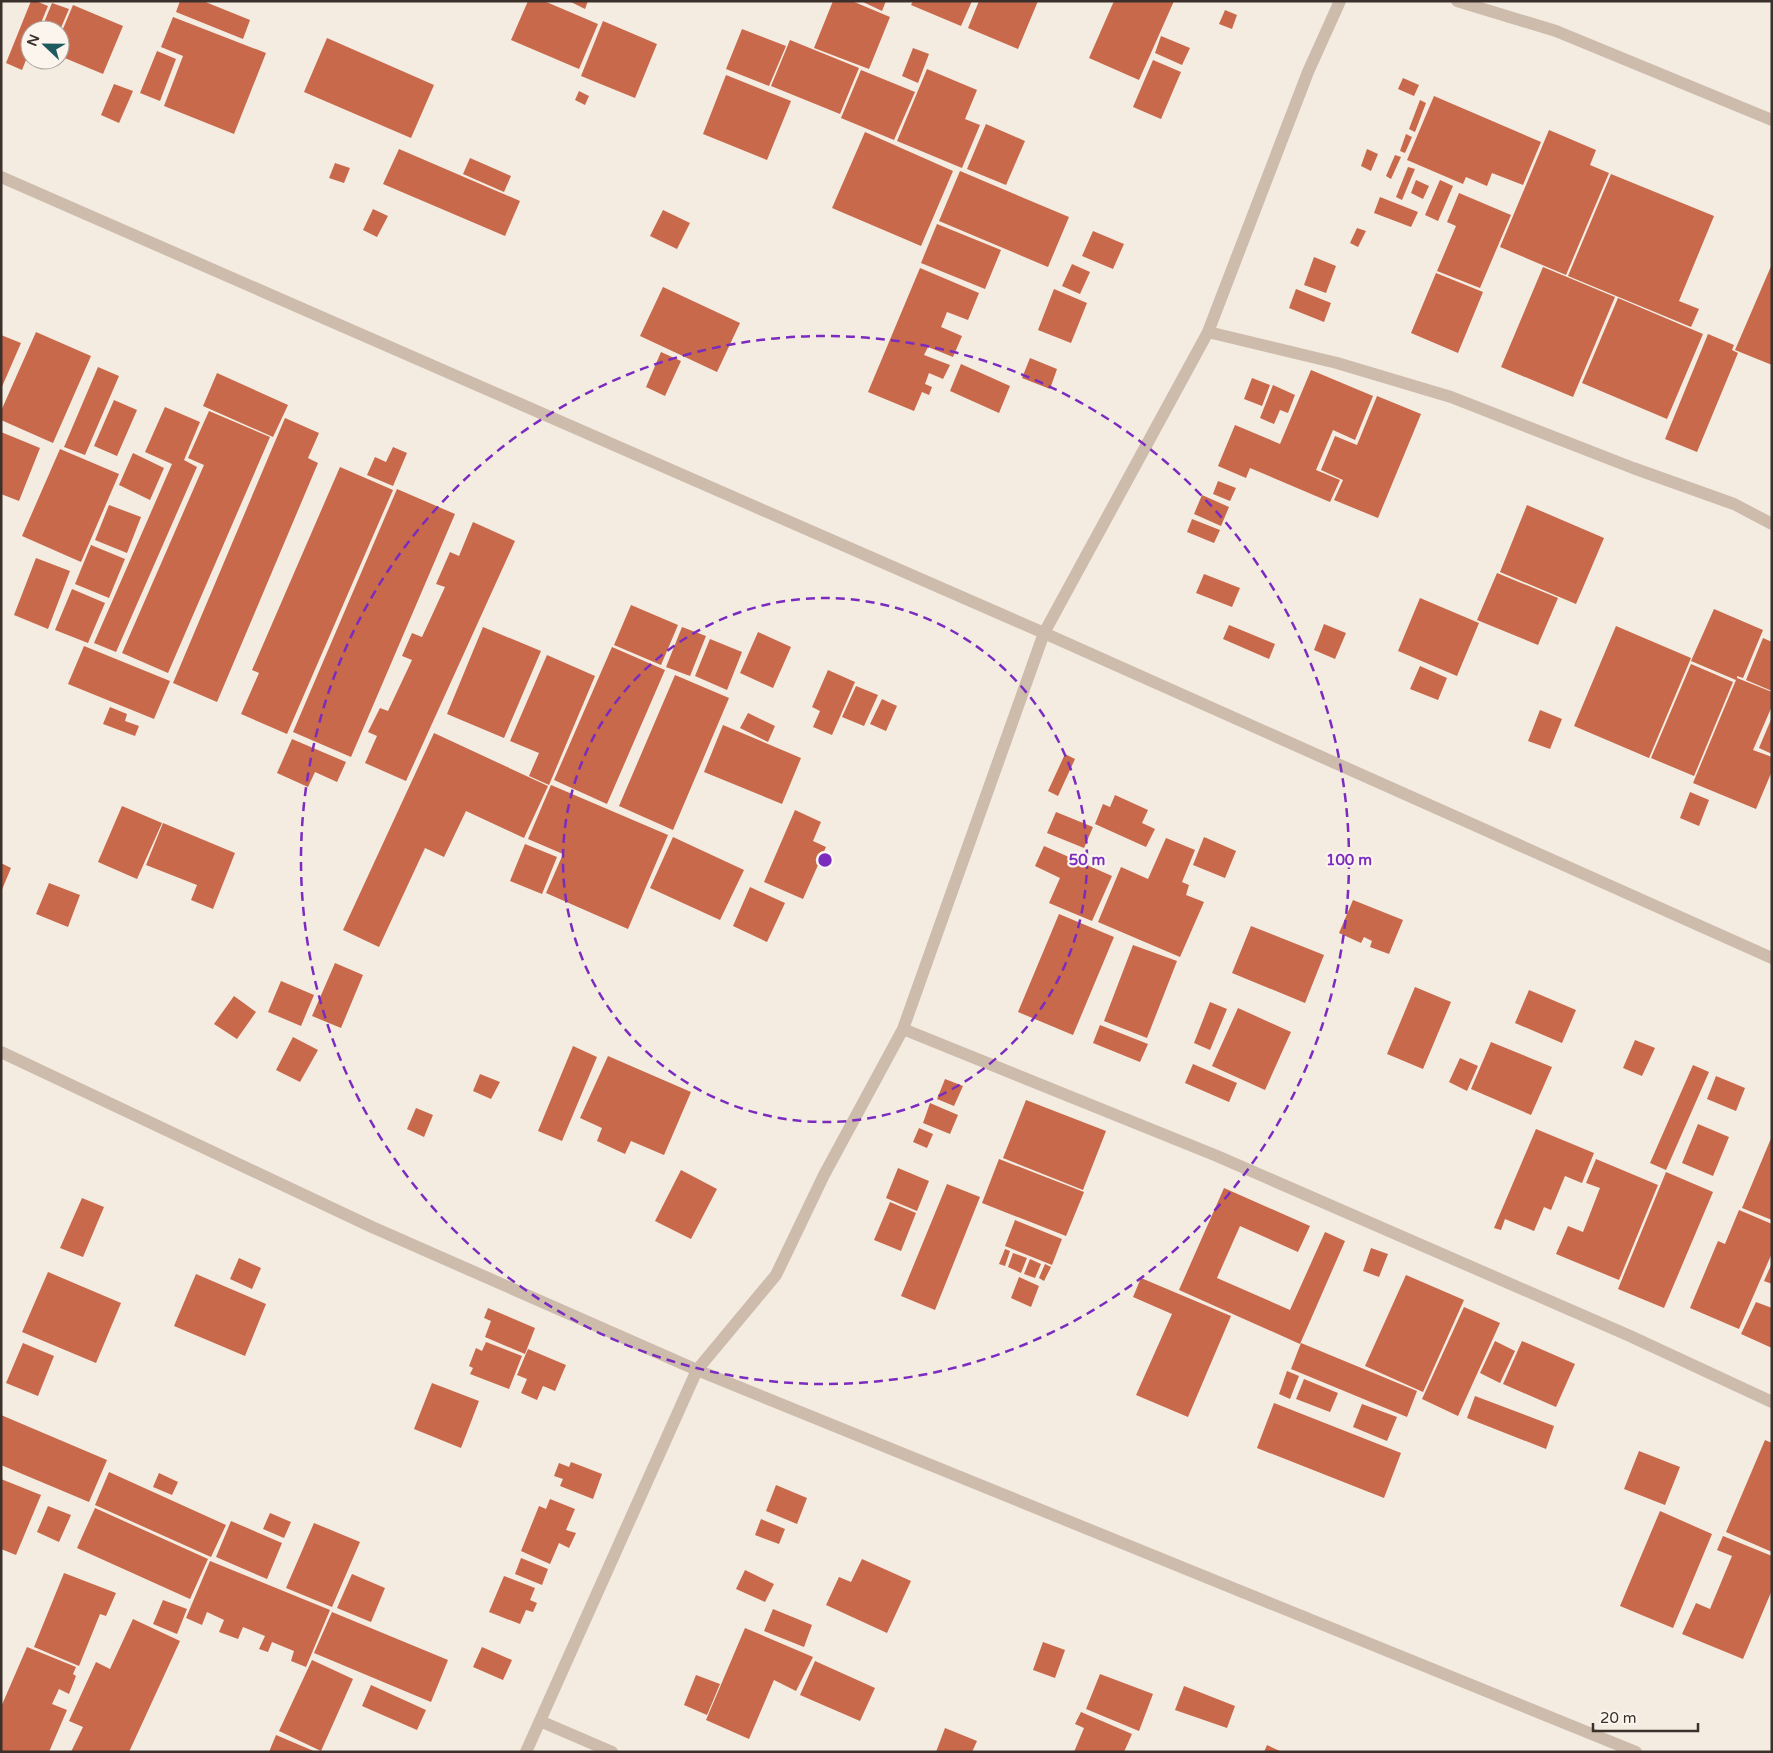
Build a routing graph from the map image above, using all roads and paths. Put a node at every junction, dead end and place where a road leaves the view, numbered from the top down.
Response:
1 (1340, 1) edge
2 (1457, 1) edge
3 (1772, 120) edge
4 (1, 177) edge
5 (1208, 332) junction
6 (1772, 524) edge
7 (1044, 632) junction
8 (1772, 958) edge
9 (903, 1030) junction
10 (1, 1052) edge
11 (697, 1370) junction
12 (1772, 1402) edge
13 (540, 1721) junction
14 (526, 1752) edge
15 (612, 1752) edge
16 (1636, 1752) edge

1 - 5 street
2 - 3 street
4 - 7 street
5 - 6 street
5 - 7 street
7 - 8 street
7 - 9 street
9 - 11 street
9 - 12 street
10 - 11 street
11 - 13 street
11 - 16 street
13 - 14 street
13 - 15 street

